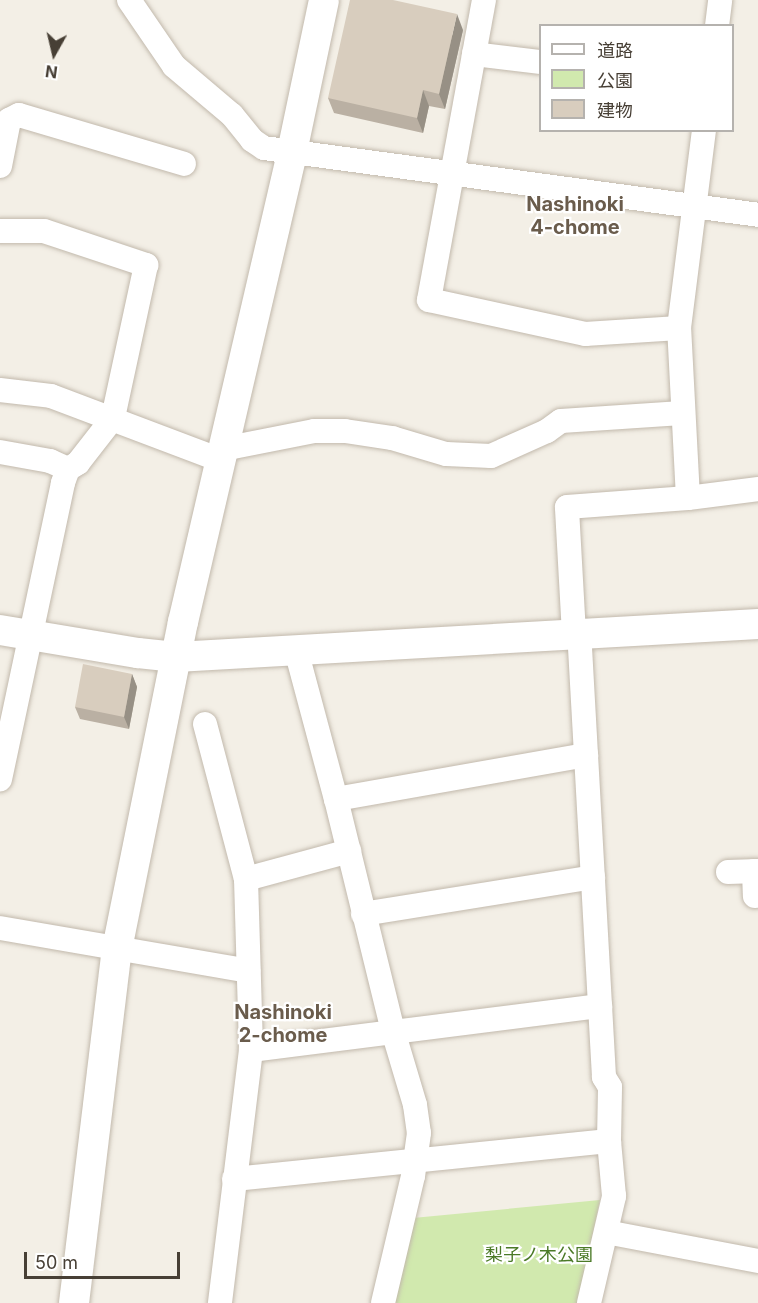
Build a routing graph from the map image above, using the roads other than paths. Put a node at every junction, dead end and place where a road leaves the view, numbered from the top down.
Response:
1 (129, 0) edge
2 (324, 0) edge
3 (484, 0) edge
4 (720, 0) edge
5 (717, 24) edge
6 (474, 54) junction
7 (539, 62) edge
8 (704, 132) edge
9 (292, 152) junction
10 (184, 164) dead end
11 (0, 166) edge
12 (451, 173) junction
13 (695, 206) junction
14 (758, 215) edge
15 (0, 231) edge
16 (679, 328) junction
17 (0, 390) edge
18 (682, 413) junction
19 (113, 418) junction
20 (0, 452) edge
21 (221, 455) junction
22 (68, 469) junction
23 (758, 489) edge
24 (688, 498) junction
25 (758, 624) edge
26 (0, 630) edge
27 (574, 634) junction
28 (32, 636) junction
29 (296, 650) junction
30 (176, 657) junction
31 (205, 724) dead end
32 (586, 755) junction
33 (0, 779) edge
34 (336, 799) junction
35 (349, 852) junction
36 (756, 871) edge
37 (729, 872) dead end
38 (593, 877) junction
39 (246, 879) junction
40 (755, 896) dead end
41 (363, 914) junction
42 (0, 928) edge
43 (117, 949) junction
44 (248, 971) junction
45 (600, 1006) junction
46 (393, 1031) junction
47 (250, 1050) junction
48 (609, 1141) junction
49 (415, 1160) junction
50 (234, 1179) junction
51 (606, 1232) junction
52 (758, 1261) edge
53 (224, 1302) edge
54 (74, 1303) edge
55 (383, 1303) edge
56 (589, 1303) edge

1 - 9 street
2 - 9 street
3 - 6 street
4 - 5 street
6 - 7 street
6 - 12 street
8 - 13 street
9 - 12 street
9 - 21 street
10 - 11 street
12 - 13 street
12 - 16 street
13 - 14 street
13 - 16 street
15 - 19 street
16 - 18 street
17 - 19 street
18 - 21 street
18 - 24 street
19 - 21 street
19 - 22 street
20 - 22 street
21 - 30 street
22 - 28 street
23 - 24 street
24 - 27 street
25 - 27 street
26 - 28 street
27 - 29 street
27 - 32 street
28 - 30 street
28 - 33 street
29 - 30 street
29 - 34 street
30 - 43 street
31 - 39 street
32 - 34 street
32 - 38 street
34 - 35 street
35 - 39 street
35 - 41 street
36 - 37 street
36 - 40 street
38 - 41 street
38 - 45 street
39 - 44 street
41 - 46 street
42 - 43 street
43 - 44 street
43 - 54 street
44 - 47 street
45 - 46 street
45 - 48 street
46 - 47 street
46 - 49 street
47 - 50 street
48 - 49 street
48 - 51 street
49 - 50 street
49 - 55 street
50 - 53 street
51 - 52 street
51 - 56 street

